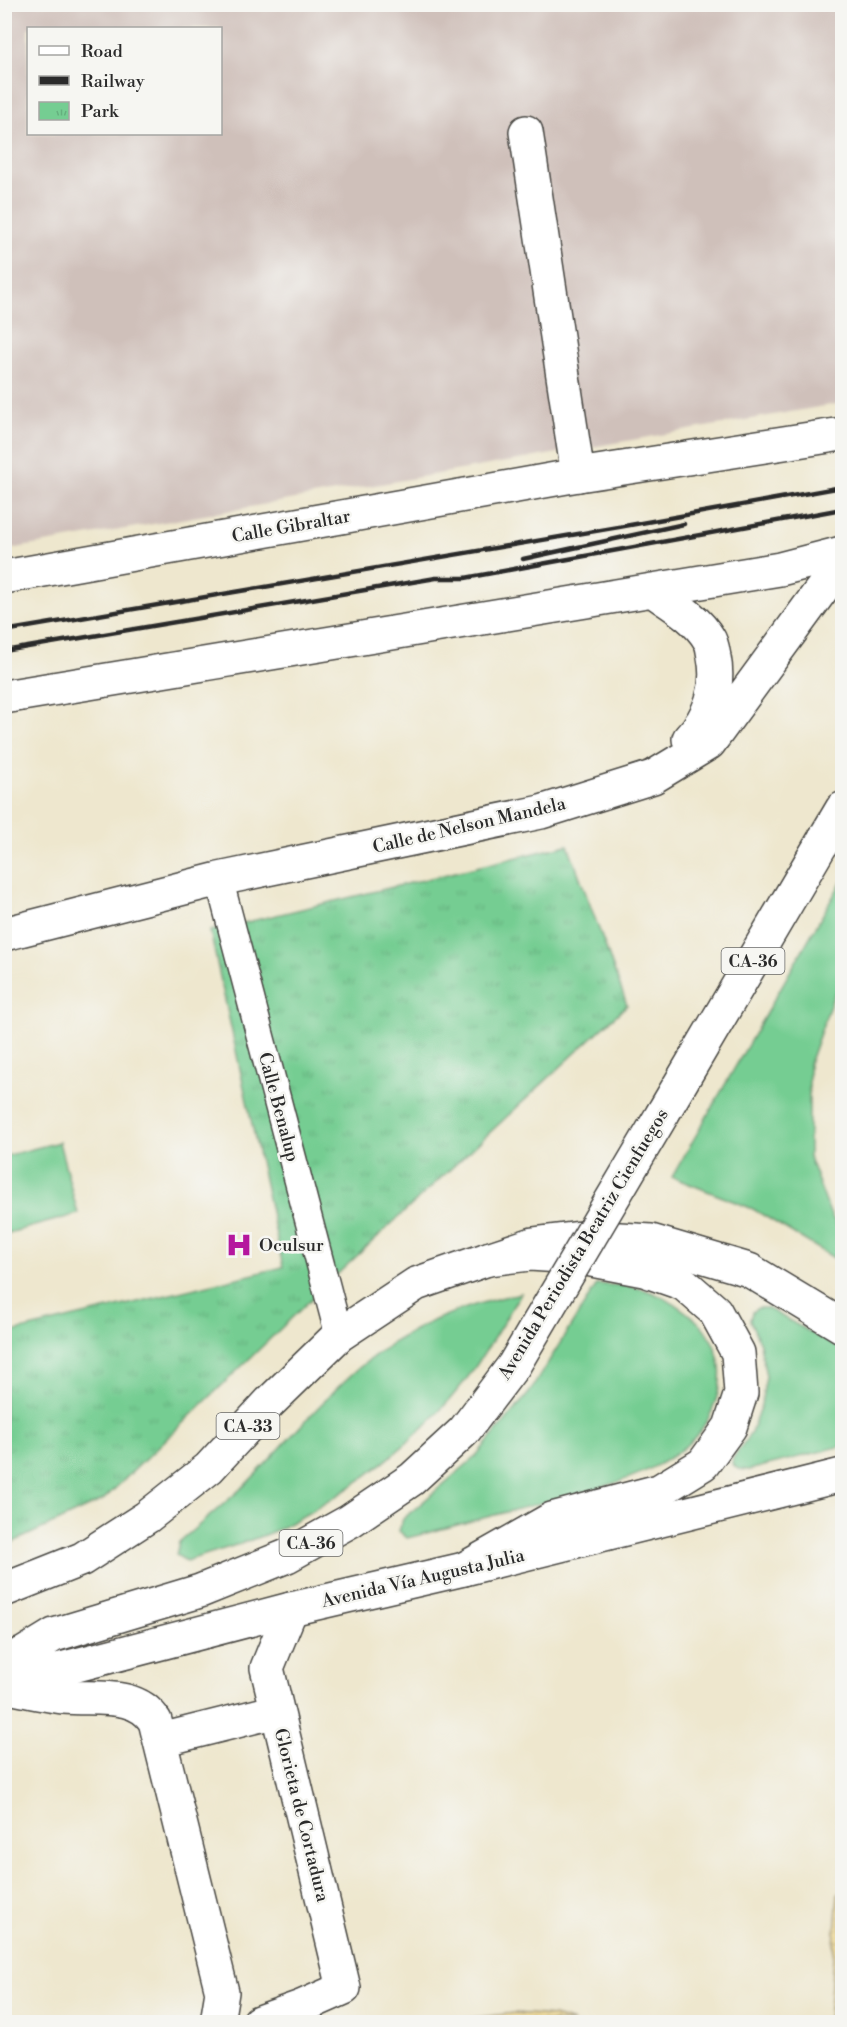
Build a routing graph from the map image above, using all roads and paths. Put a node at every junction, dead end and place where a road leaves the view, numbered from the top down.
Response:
1 (526, 132) dead end
2 (843, 434) edge
3 (578, 475) junction
4 (843, 553) edge
5 (843, 566) edge
6 (4, 577) edge
7 (652, 590) junction
8 (4, 698) edge
9 (653, 777) junction
10 (843, 809) edge
11 (219, 879) junction
12 (4, 934) edge
13 (488, 1259) junction
14 (843, 1326) edge
15 (339, 1335) junction
16 (843, 1475) edge
17 (464, 1569) junction
18 (4, 1590) edge
19 (291, 1609) junction
20 (54, 1635) junction
21 (4, 1639) edge
22 (4, 1661) edge
23 (4, 1685) edge
24 (277, 1712) junction
25 (161, 1740) junction
26 (220, 2007) edge
27 (259, 2022) edge

1 - 3 main road
2 - 3 main road, Calle Gibraltar
3 - 6 main road, Calle Gibraltar
4 - 7 main road
5 - 9 main road, Calle de Nelson Mandela
7 - 8 main road
7 - 9 main road
9 - 11 main road, Calle de Nelson Mandela
10 - 20 main road, Avenida Periodista Beatriz Cienfuegos / CA-36, bridge
11 - 12 main road, Calle de Nelson Mandela
11 - 15 street, Calle Benalup
13 - 14 main road, CA-33
13 - 15 main road, CA-33
13 - 17 main road
15 - 18 main road, CA-33
16 - 17 main road, Avenida Vía Augusta Julia
17 - 19 main road, Avenida Vía Augusta Julia
19 - 23 main road, Avenida Vía Augusta Julia
19 - 24 main road
20 - 21 main road, Avenida Periodista Beatriz Cienfuegos / CA-36
20 - 22 main road, Avenida Periodista Beatriz Cienfuegos / CA-36
23 - 25 main road
24 - 25 main road, Glorieta de Cortadura
24 - 27 main road, Glorieta de Cortadura
25 - 26 main road, Glorieta de Cortadura
26 - 27 main road, Glorieta de Cortadura

